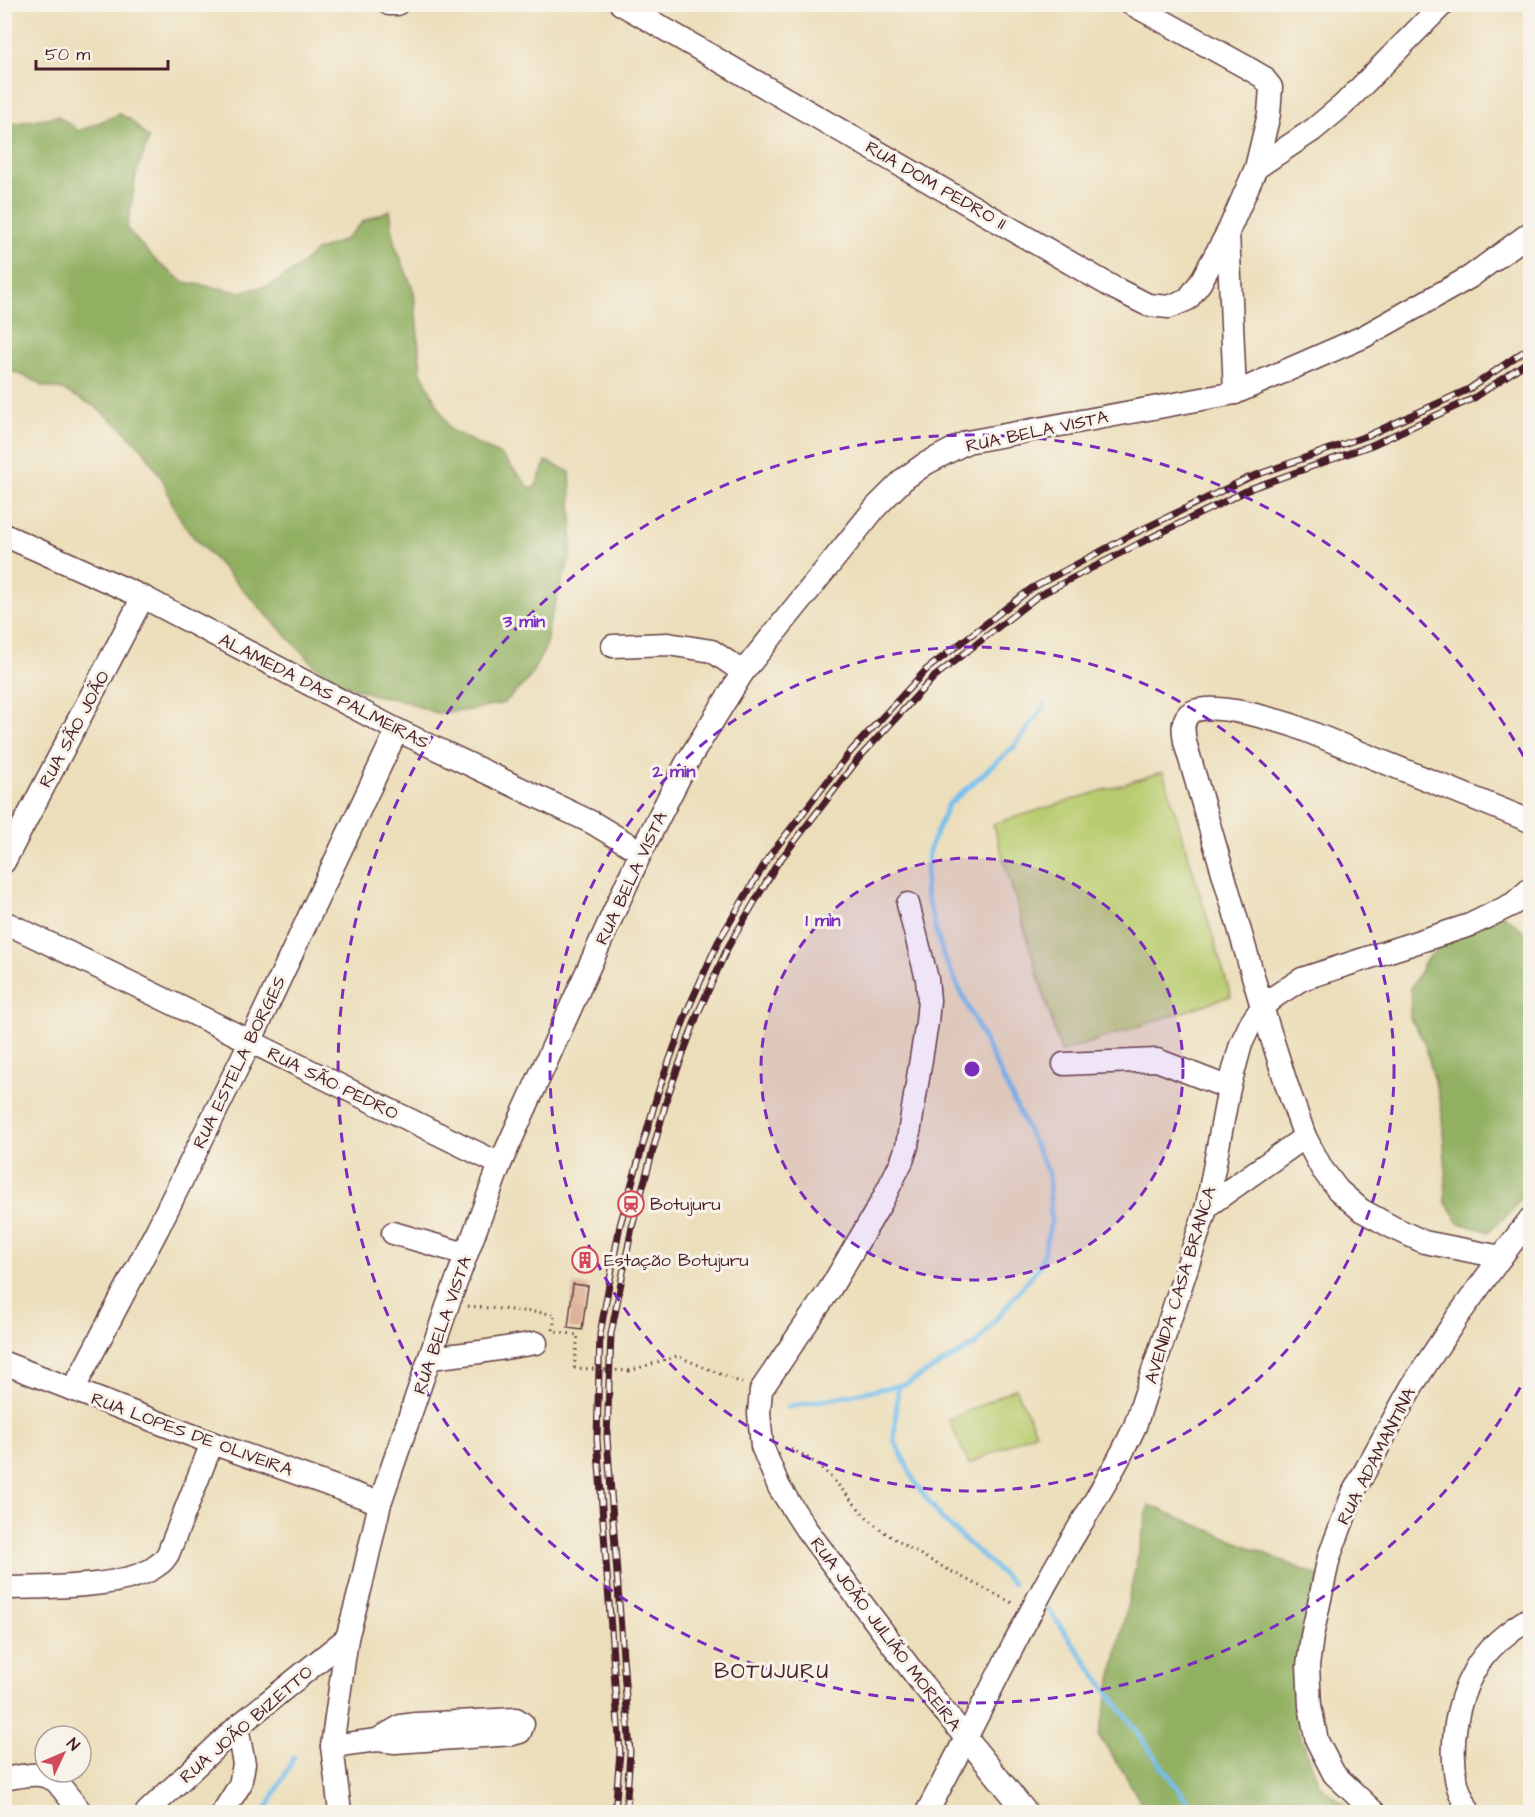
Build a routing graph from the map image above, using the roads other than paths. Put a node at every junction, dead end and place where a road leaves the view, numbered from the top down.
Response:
1 (389, 4) edge
2 (397, 4) edge
3 (621, 4) edge
4 (1132, 4) edge
5 (1443, 4) edge
6 (1256, 168) junction
7 (1228, 232) junction
8 (1530, 233) edge
9 (1234, 393) junction
10 (4, 535) edge
11 (143, 597) junction
12 (613, 646) dead end
13 (743, 672) junction
14 (397, 730) junction
15 (1530, 821) edge
16 (641, 852) junction
17 (4, 862) edge
18 (1530, 890) edge
19 (908, 904) dead end
20 (4, 922) edge
21 (1262, 1007) junction
22 (250, 1042) junction
23 (1064, 1064) dead end
24 (1229, 1088) junction
25 (1305, 1137) junction
26 (500, 1164) junction
27 (1207, 1206) junction
28 (1530, 1219) edge
29 (393, 1233) dead end
30 (466, 1254) junction
31 (1501, 1257) junction
32 (536, 1343) dead end
33 (430, 1358) junction
34 (4, 1363) edge
35 (73, 1390) junction
36 (212, 1443) junction
37 (380, 1503) junction
38 (4, 1588) edge
39 (1530, 1618) edge
40 (347, 1638) junction
41 (237, 1727) junction
42 (967, 1739) junction
43 (377, 1740) junction
44 (332, 1746) junction
45 (4, 1779) edge
46 (81, 1812) edge
47 (147, 1812) edge
48 (223, 1812) edge
49 (340, 1812) edge
50 (927, 1812) edge
51 (1026, 1812) edge
52 (1374, 1812) edge
53 (1469, 1812) edge

1 - 2 street
3 - 7 street, RUA DOM PEDRO II
4 - 6 street, RUA DOM PEDRO II
5 - 6 street
6 - 7 street, RUA DOM PEDRO II
7 - 9 street
8 - 9 street, RUA BELA VISTA
9 - 13 street, RUA BELA VISTA
10 - 11 street, ALAMEDA DAS PALMEIRAS
11 - 14 street, ALAMEDA DAS PALMEIRAS
11 - 17 street, RUA SÃO JOÃO
12 - 13 street
13 - 16 street, RUA BELA VISTA
14 - 16 street, ALAMEDA DAS PALMEIRAS
14 - 22 street, RUA ESTELA BORGES
15 - 21 street
16 - 26 street, RUA BELA VISTA
18 - 21 street, AVENIDA CASA BRANCA
19 - 42 street, RUA JOÃO JULIÃO MOREIRA
20 - 22 street, RUA SÃO PEDRO
21 - 24 street, AVENIDA CASA BRANCA
21 - 25 street
22 - 26 street, RUA SÃO PEDRO
22 - 35 street, RUA ESTELA BORGES
23 - 24 street
24 - 27 street, AVENIDA CASA BRANCA
25 - 27 street
25 - 31 street
26 - 30 street, RUA BELA VISTA
27 - 42 street, AVENIDA CASA BRANCA
28 - 31 street, RUA ADAMANTINA
29 - 30 street
30 - 33 street, RUA BELA VISTA
31 - 52 street, RUA ADAMANTINA
32 - 33 street
33 - 37 street, RUA BELA VISTA
34 - 35 street, RUA LOPES DE OLIVEIRA
35 - 36 street, RUA LOPES DE OLIVEIRA
36 - 37 street, RUA LOPES DE OLIVEIRA
36 - 38 street
37 - 40 street, RUA BELA VISTA
39 - 53 street
40 - 41 street, RUA JOÃO BIZETTO
40 - 44 street, RUA BELA VISTA
41 - 47 street, RUA JOÃO BIZETTO
41 - 48 street
42 - 50 street, AVENIDA CASA BRANCA
42 - 51 street, RUA JOÃO JULIÃO MOREIRA
43 - 43 street
43 - 44 street
44 - 49 street, RUA BELA VISTA
45 - 46 street

